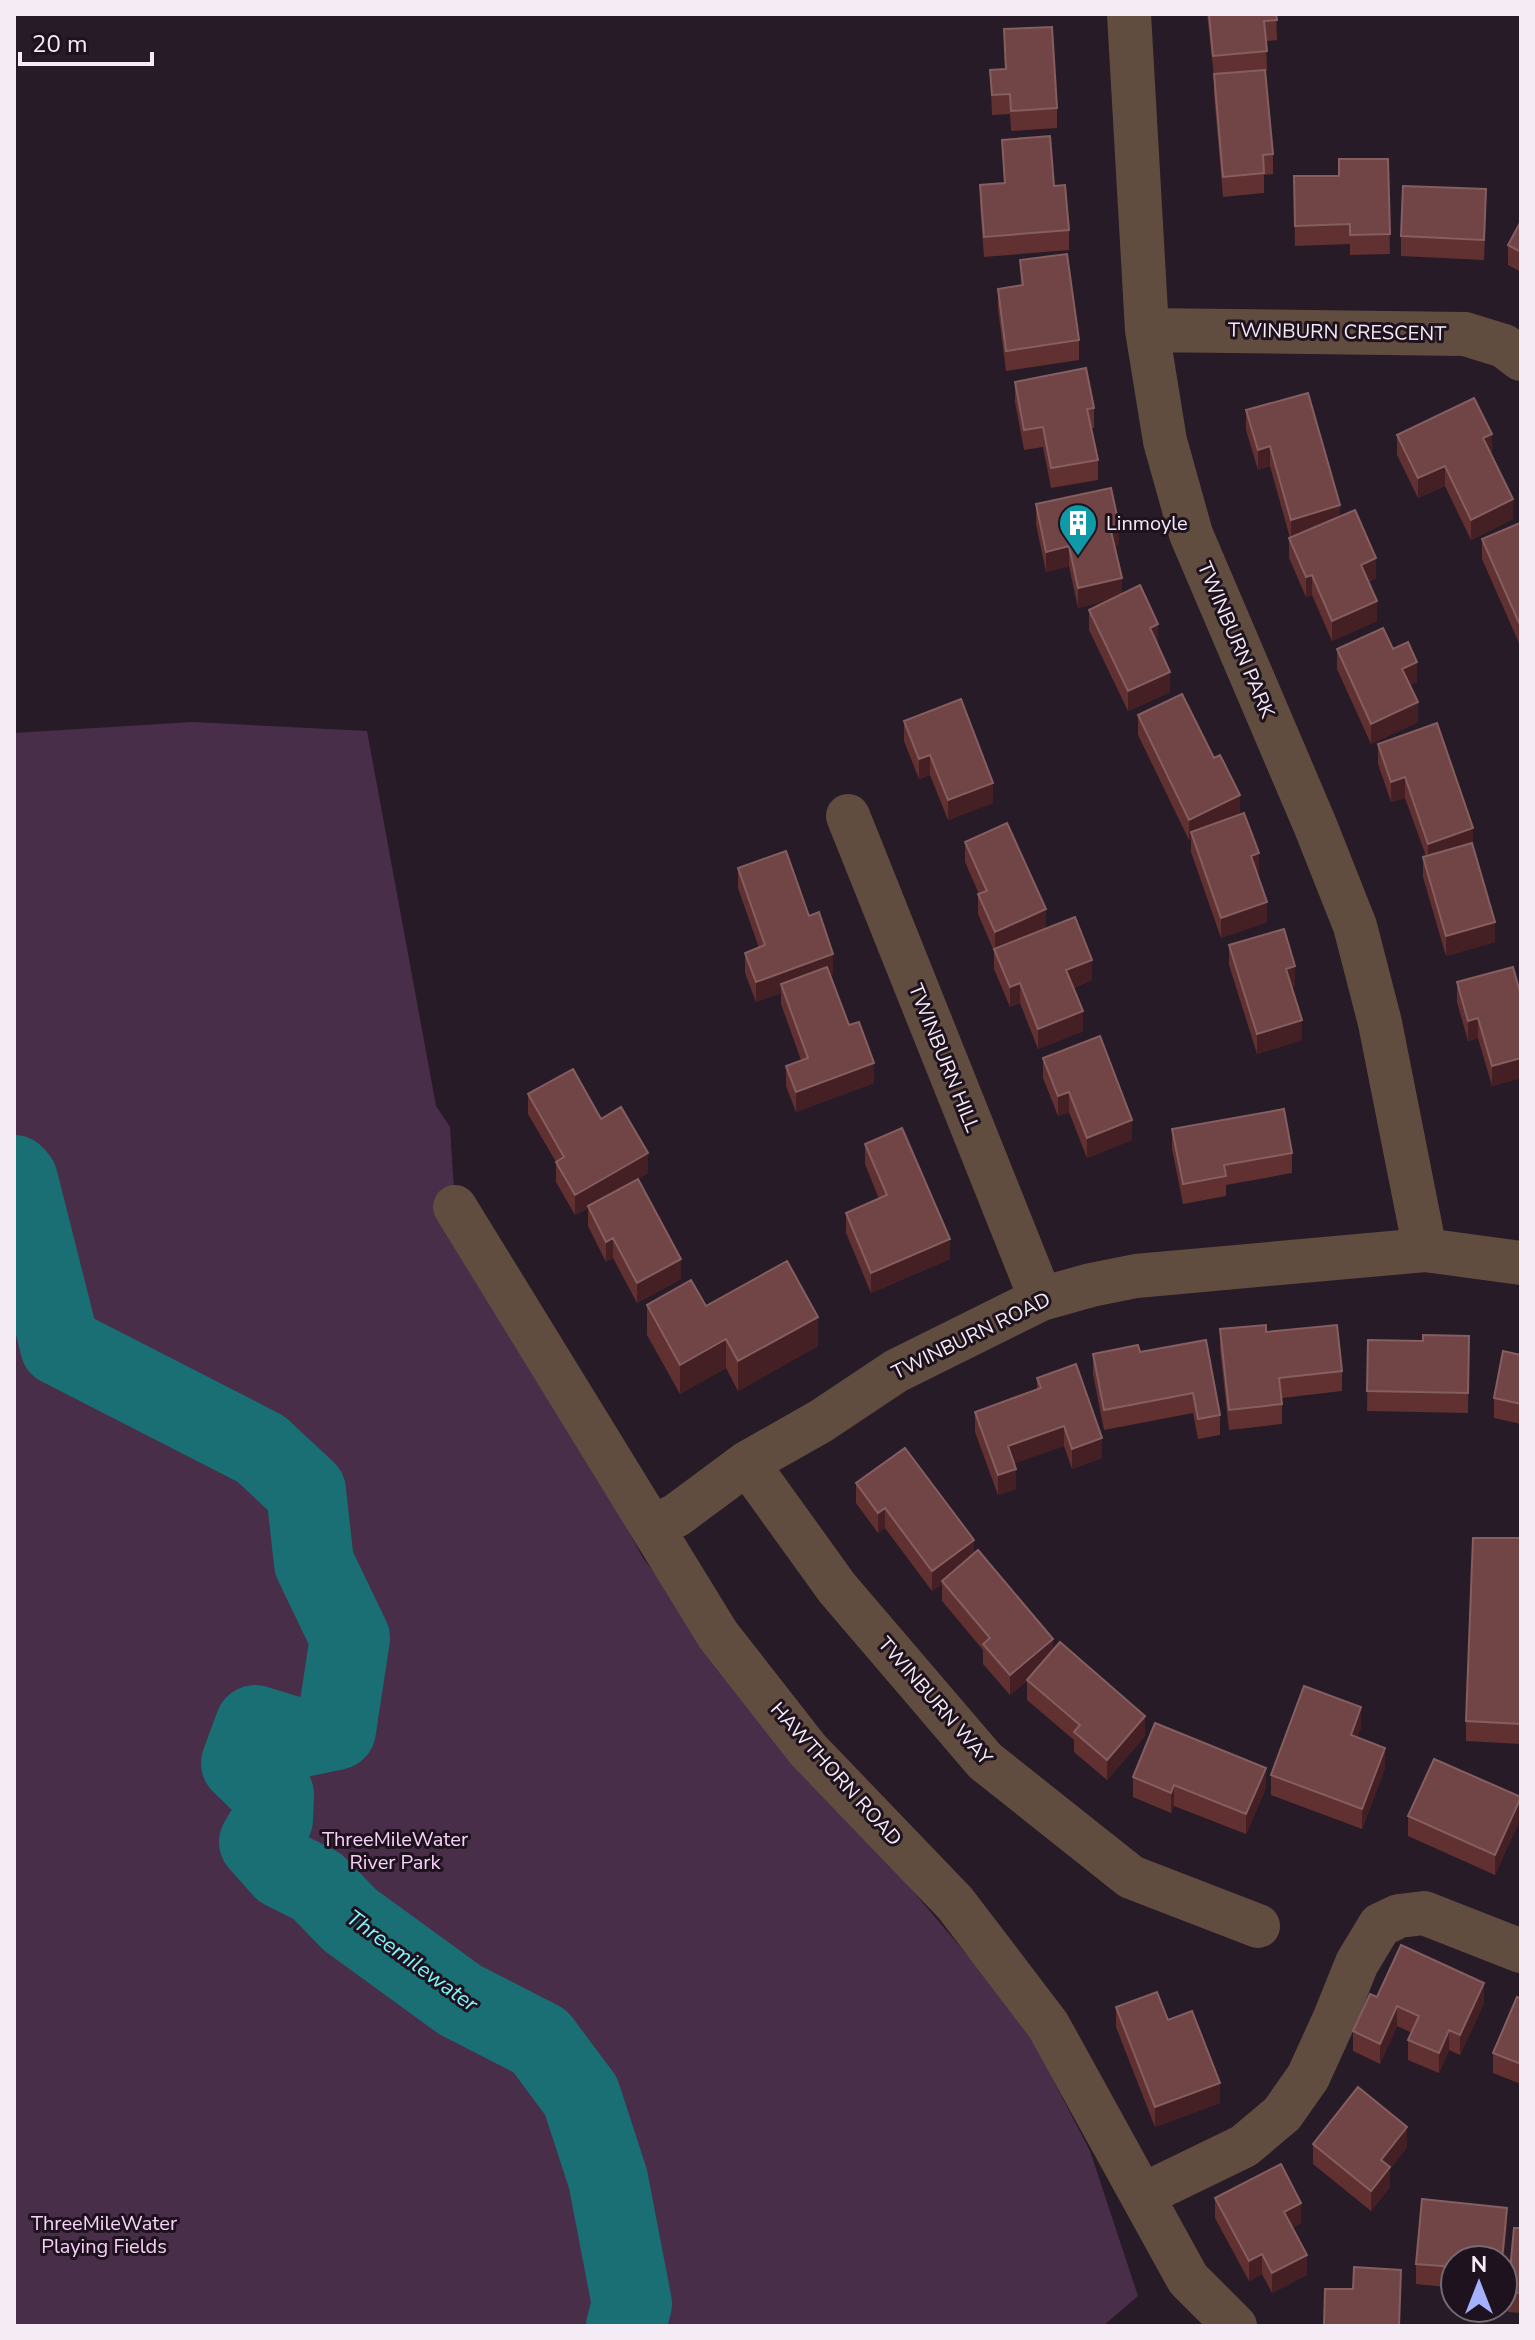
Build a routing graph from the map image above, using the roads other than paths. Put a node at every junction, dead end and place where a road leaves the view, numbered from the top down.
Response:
1 (1129, 14) edge
2 (1147, 330) junction
3 (1521, 359) edge
4 (848, 816) dead end
5 (455, 1207) dead end
6 (1425, 1250) junction
7 (1521, 1263) edge
8 (1041, 1299) junction
9 (747, 1463) junction
10 (653, 1527) junction
11 (1258, 1926) dead end
12 (1521, 1951) edge
13 (1143, 2195) junction
14 (1235, 2326) edge

1 - 2 street, TWINBURN PARK
2 - 3 street, TWINBURN CRESCENT
2 - 6 street, TWINBURN PARK
4 - 8 street, TWINBURN HILL
5 - 10 street, HAWTHORN ROAD
6 - 7 street, TWINBURN ROAD
6 - 8 street, TWINBURN ROAD
8 - 9 street, TWINBURN ROAD
9 - 10 street, TWINBURN ROAD
9 - 11 street, TWINBURN WAY
10 - 13 street, HAWTHORN ROAD
12 - 13 street
13 - 14 street, HAWTHORN ROAD

